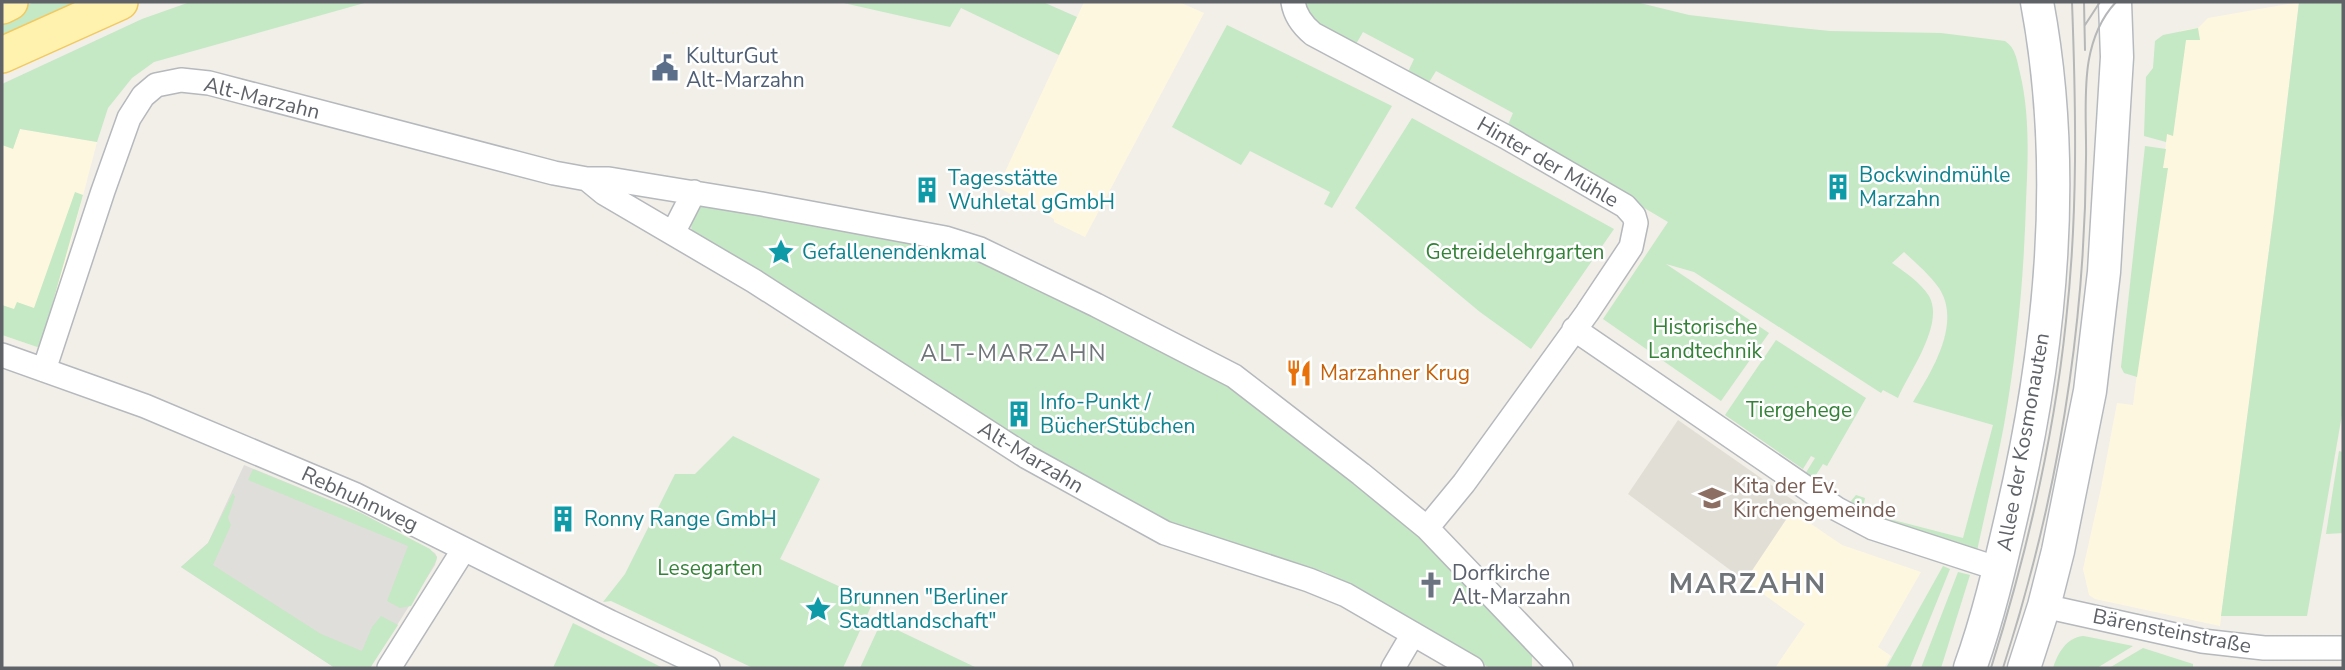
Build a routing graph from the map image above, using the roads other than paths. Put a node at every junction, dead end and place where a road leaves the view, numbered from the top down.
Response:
1 (10, 2) edge
2 (120, 2) edge
3 (1293, 2) edge
4 (2037, 2) edge
5 (2115, 2) edge
6 (2, 6) edge
7 (2, 55) edge
8 (587, 179) junction
9 (694, 192) junction
10 (673, 233) junction
11 (1574, 329) junction
12 (2, 355) edge
13 (44, 370) junction
14 (1427, 528) junction
15 (464, 550) junction
16 (2000, 569) junction
17 (2044, 606) junction
18 (1413, 634) junction
19 (2343, 648) edge
20 (1551, 665) edge
21 (389, 668) edge
22 (708, 668) edge
23 (1393, 668) edge
24 (1472, 668) edge
25 (1970, 668) edge
26 (2024, 668) edge

1 - 6 main road
2 - 7 main road
3 - 11 street, Hinter der Mühle
4 - 16 main road, Allee der Kosmonauten
5 - 17 main road
8 - 9 street, Alt-Marzahn
8 - 10 street, Alt-Marzahn
8 - 13 street, Alt-Marzahn
9 - 10 street
9 - 14 street, Alt-Marzahn
10 - 18 street, Alt-Marzahn
11 - 14 street
11 - 16 street
12 - 13 street, Rebhuhnweg
13 - 15 street, Rebhuhnweg
14 - 20 street, Alt-Marzahn
15 - 21 street
15 - 22 street, Rebhuhnweg
16 - 25 main road, Allee der Kosmonauten
17 - 19 street, Bärensteinstraße
17 - 26 main road
18 - 23 street
18 - 24 street, Alt-Marzahn

